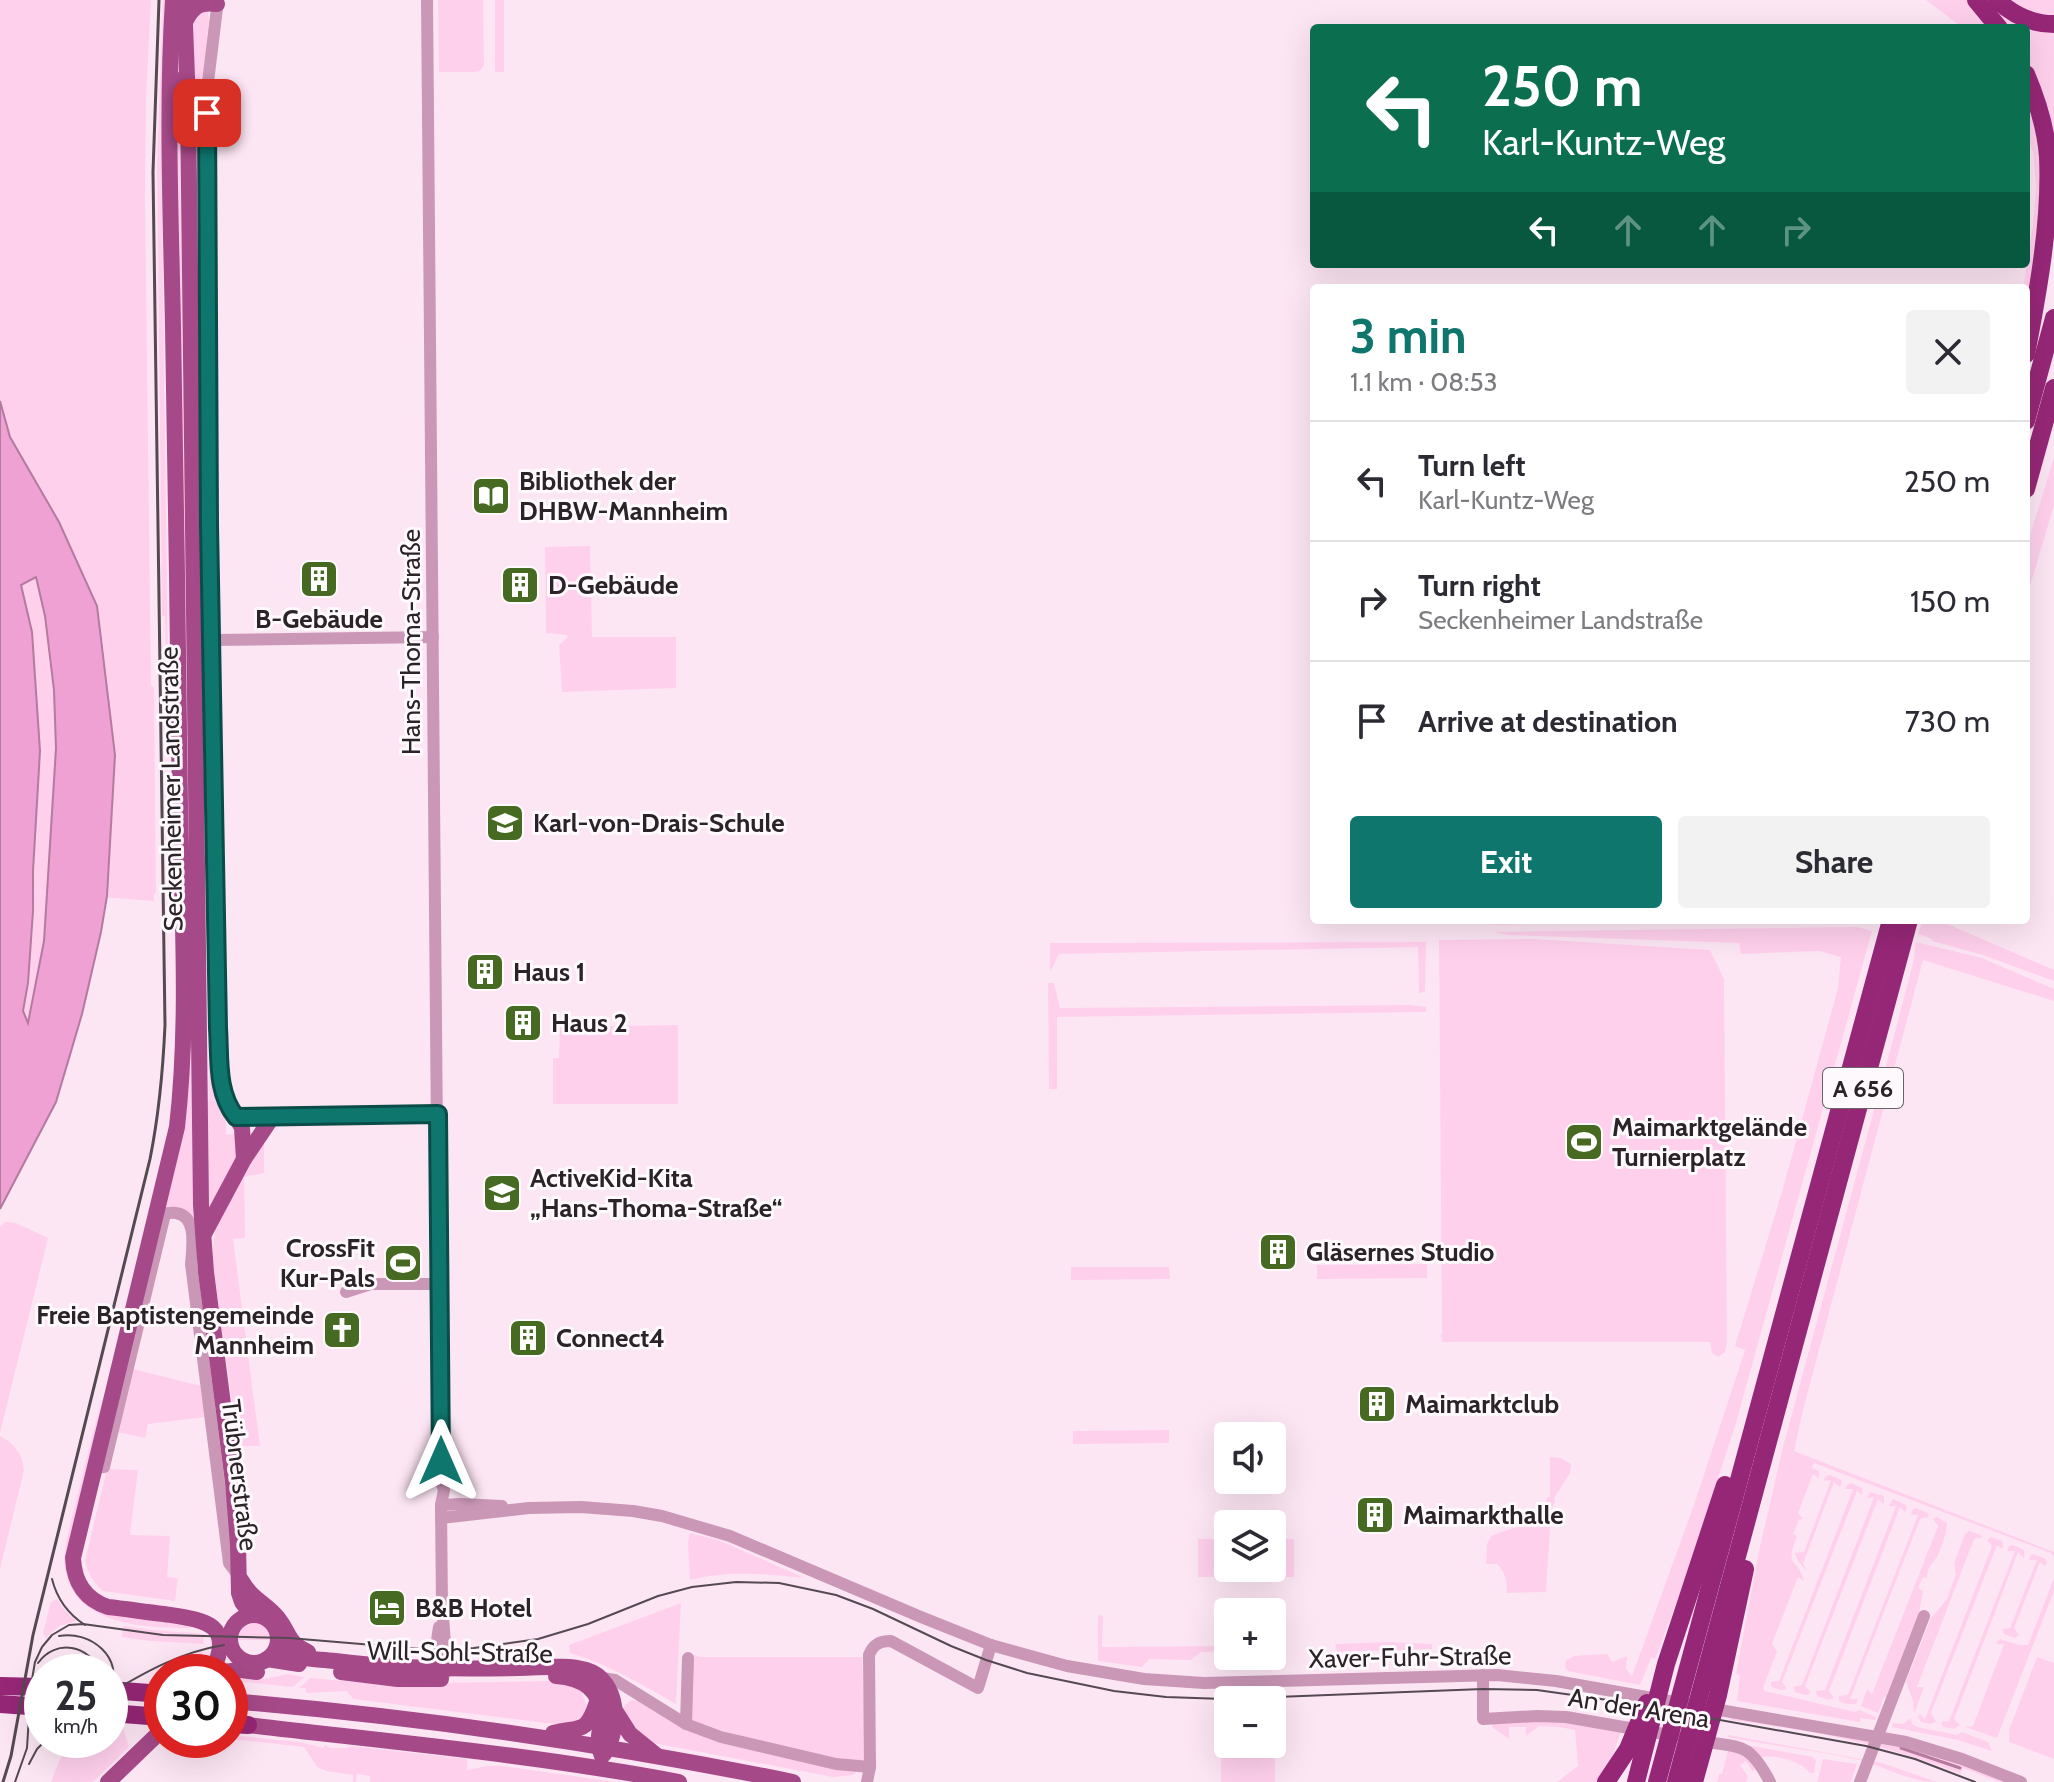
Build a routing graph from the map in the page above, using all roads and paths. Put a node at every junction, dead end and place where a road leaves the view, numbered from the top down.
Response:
1 (173, 0) edge
2 (184, 0) edge
3 (427, 0) edge
4 (1976, 0) edge
5 (1997, 0) edge
6 (218, 2) edge
7 (185, 22) junction
8 (1996, 24) edge
9 (2054, 24) edge
10 (170, 48) junction
11 (2030, 86) edge
12 (187, 87) junction
13 (207, 90) junction
14 (2054, 257) edge
15 (2054, 318) edge
16 (2030, 325) edge
17 (2030, 338) edge
18 (2054, 388) edge
19 (2030, 406) edge
20 (2054, 423) edge
21 (2030, 475) edge
22 (2030, 495) edge
23 (433, 637) junction
24 (212, 640) junction
25 (1890, 924) edge
26 (1908, 924) edge
27 (438, 1114) junction
28 (273, 1116) junction
29 (236, 1117) junction
30 (244, 1159) junction
31 (161, 1214) junction
32 (203, 1236) junction
33 (439, 1284) junction
34 (346, 1292) dead end
35 (1757, 1413) junction
36 (94, 1468) junction
37 (1758, 1475) junction
38 (441, 1511) junction
39 (239, 1576) junction
40 (442, 1604) junction
41 (252, 1615) junction
42 (1924, 1616) dead end
43 (199, 1619) junction
44 (278, 1643) junction
45 (437, 1645) junction
46 (991, 1645) junction
47 (234, 1646) junction
48 (219, 1654) edge
49 (229, 1654) edge
50 (688, 1658) dead end
51 (267, 1659) junction
52 (324, 1659) junction
53 (299, 1664) junction
54 (413, 1668) junction
55 (248, 1670) edge
56 (442, 1672) junction
57 (1483, 1675) junction
58 (600, 1677) junction
59 (579, 1680) junction
60 (0, 1686) edge
61 (24, 1687) edge
62 (637, 1692) junction
63 (1706, 1693) junction
64 (598, 1701) junction
65 (248, 1703) edge
66 (0, 1704) edge
67 (24, 1706) edge
68 (615, 1711) junction
69 (686, 1724) junction
70 (248, 1725) edge
71 (537, 1737) junction
72 (1642, 1737) junction
73 (1693, 1746) junction
74 (144, 1749) edge
75 (605, 1755) junction
76 (658, 1756) junction
77 (870, 1767) junction
78 (1861, 1779) edge
79 (108, 1782) edge
80 (679, 1782) edge
81 (793, 1782) edge
82 (867, 1782) edge
83 (1606, 1782) edge
84 (1636, 1782) edge
85 (1657, 1782) edge
86 (1676, 1782) edge
87 (1694, 1782) edge
88 (1708, 1782) edge
89 (1770, 1782) edge
90 (2021, 1782) edge

1 - 10 main road, Seckenheimer Landstraße
2 - 7 main road, Seckenheimer Landstraße
3 - 23 street, Hans-Thoma-Straße
4 - 8 highway
5 - 9 highway
6 - 7 main road
6 - 13 street, Seckenheimer Landstraße
7 - 12 main road, Seckenheimer Landstraße
10 - 12 main road
10 - 31 main road, Seckenheimer Landstraße
11 - 16 highway
12 - 13 main road
12 - 32 main road, Seckenheimer Landstraße
13 - 24 street, Seckenheimer Landstraße
14 - 17 highway
15 - 19 highway
18 - 21 highway
20 - 22 highway
23 - 24 street
23 - 27 street, Hans-Thoma-Straße
24 - 29 street, Seckenheimer Landstraße
25 - 35 highway, A 656
26 - 37 highway, A 656
27 - 28 street
27 - 33 street, Hans-Thoma-Straße
28 - 29 street
28 - 30 main road
29 - 30 main road
30 - 32 main road
31 - 36 street, Seckenheimer Landstraße
31 - 36 main road, Seckenheimer Landstraße
31 - 39 street, Trübnerstraße
32 - 39 main road, Seckenheimer Landstraße
33 - 34 street
33 - 38 street, Hans-Thoma-Straße
35 - 63 highway, A 656
35 - 72 highway
36 - 43 main road, Seckenheimer Landstraße
37 - 63 highway, A 656
37 - 63 highway
38 - 40 street, Hans-Thoma-Straße
38 - 46 street, Xaver-Fuhr-Straße
39 - 41 main road, Seckenheimer Landstraße
39 - 52 main road
40 - 45 street, Hans-Thoma-Straße
40 - 56 street, Hans-Thoma-Straße
41 - 44 main road, Seckenheimer Landstraße
41 - 47 main road
42 - 78 street
43 - 47 main road
43 - 48 main road
44 - 51 main road
44 - 52 main road, Will-Sohl-Straße
45 - 54 street
45 - 56 street, Hans-Thoma-Straße
46 - 57 street, Xaver-Fuhr-Straße
46 - 77 street
47 - 49 main road
47 - 51 main road
50 - 69 street
51 - 53 main road, Will-Sohl-Straße
52 - 54 main road, Will-Sohl-Straße
53 - 55 main road
53 - 56 main road, Will-Sohl-Straße
54 - 56 main road, Will-Sohl-Straße
56 - 58 main road, Will-Sohl-Straße
56 - 59 main road, Will-Sohl-Straße
57 - 89 street, An der Arena
57 - 90 street, Xaver-Fuhr-Straße
58 - 59 street
58 - 62 street
58 - 68 main road
59 - 64 main road, Will-Sohl-Straße
60 - 61 highway
62 - 68 street
62 - 69 street
63 - 73 highway, A 656
63 - 73 highway
64 - 71 main road
64 - 75 main road
65 - 71 main road
66 - 67 highway
68 - 75 main road
68 - 76 main road
69 - 77 street
70 - 75 main road
71 - 75 main road
72 - 83 highway
72 - 84 highway
73 - 85 highway, A 656
73 - 86 highway, A 656
73 - 87 highway
73 - 88 highway
74 - 79 main road
75 - 76 main road
75 - 80 main road
76 - 81 main road
77 - 82 street

